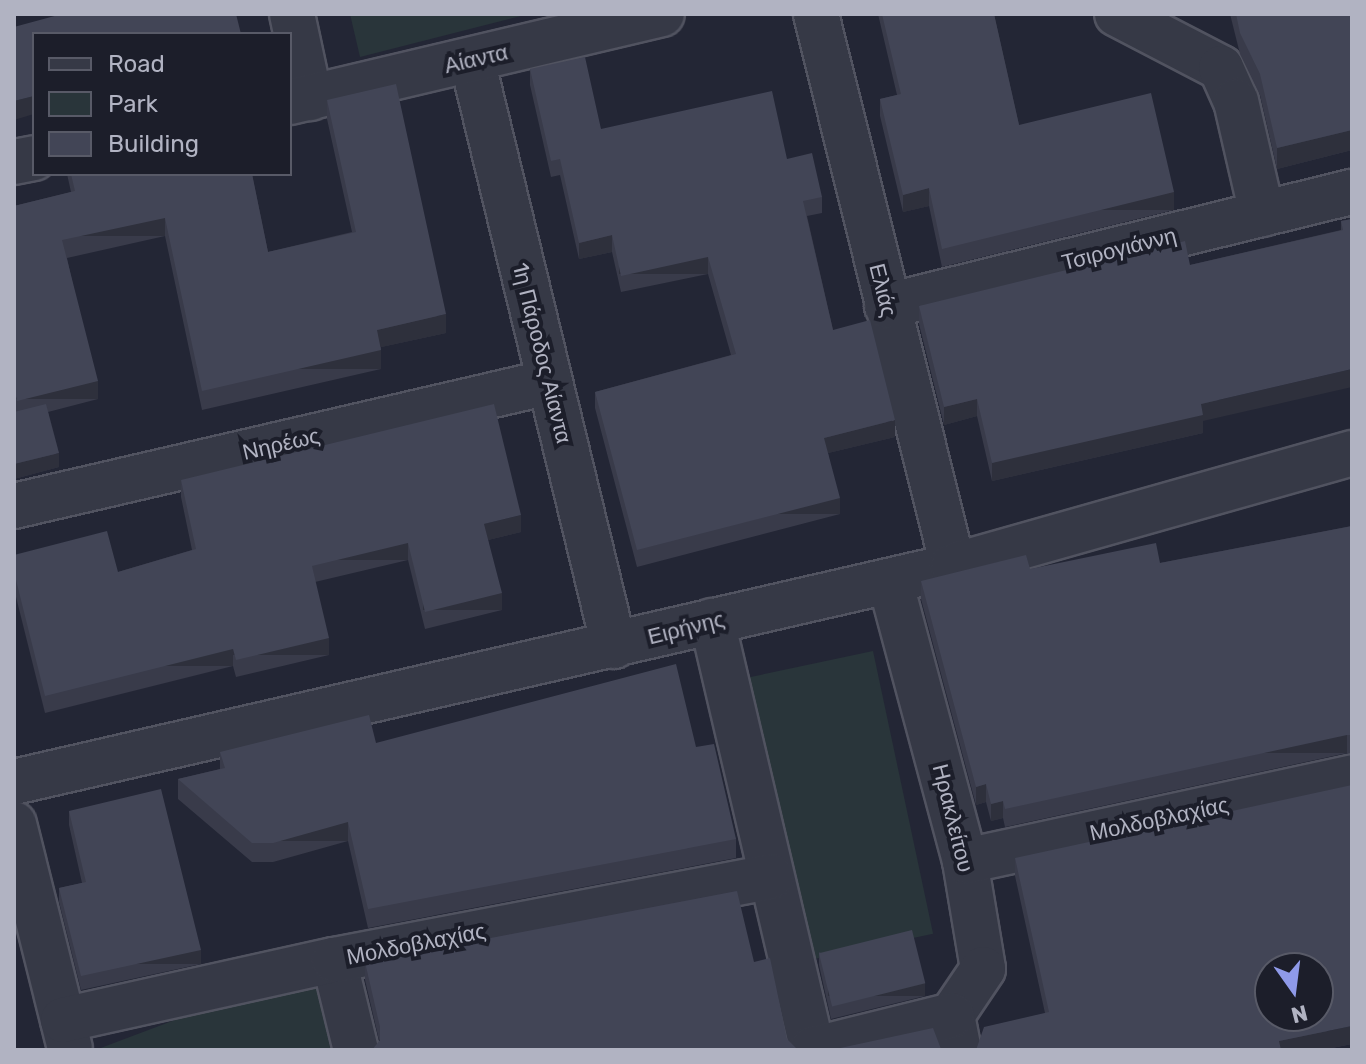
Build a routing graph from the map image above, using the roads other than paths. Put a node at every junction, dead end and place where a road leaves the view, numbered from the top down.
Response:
1 (292, 14) edge
2 (662, 14) edge
3 (816, 14) edge
4 (1117, 14) edge
5 (472, 60) junction
6 (300, 100) edge
7 (1352, 192) edge
8 (1262, 214) junction
9 (887, 306) junction
10 (549, 382) junction
11 (1352, 453) edge
12 (14, 506) edge
13 (953, 566) junction
14 (890, 581) junction
15 (712, 621) junction
16 (614, 646) junction
17 (1352, 777) edge
18 (14, 782) edge
19 (14, 824) edge
20 (965, 861) junction
21 (771, 877) junction
22 (334, 960) junction
23 (955, 1032) edge
24 (67, 1035) edge
25 (356, 1050) edge
26 (812, 1050) edge

1 - 6 street
2 - 5 street, Αίαντα
3 - 9 street, Ελιάς
4 - 8 street
5 - 6 street, Αίαντα
5 - 10 street, 1η Πάροδος Αίαντα
7 - 8 street, Τσιρογιάννη
8 - 9 street, Τσιρογιάννη
9 - 13 street, Ελιάς
10 - 12 street, Νηρέως
10 - 16 street, 1η Πάροδος Αίαντα
11 - 13 street, Ειρήνης
13 - 14 street, Ειρήνης
14 - 15 street, Ειρήνης
14 - 20 street, Ηρακλείτου
15 - 16 street, Ειρήνης
15 - 21 street
16 - 18 street, Ειρήνης
17 - 20 street, Μολδοβλαχίας
19 - 24 street
20 - 23 street, Ηρακλείτου
21 - 22 street, Μολδοβλαχίας
21 - 26 street
22 - 24 street, Μολδοβλαχίας
22 - 25 street
23 - 26 street

